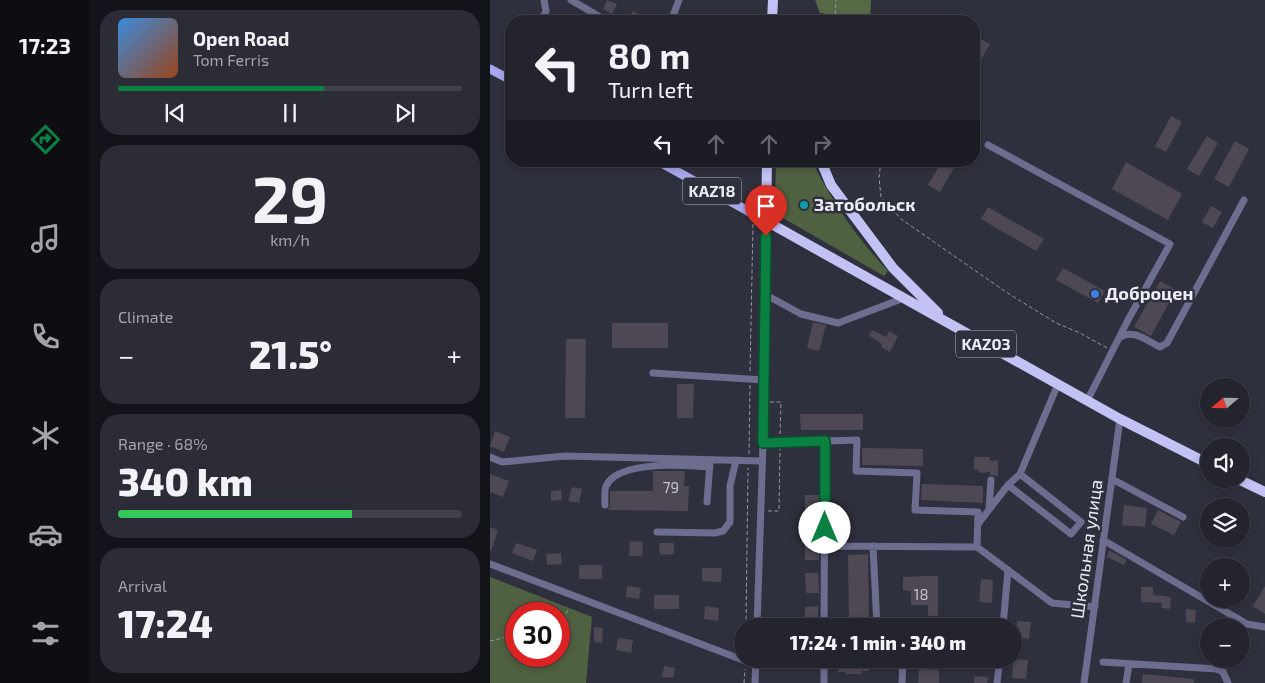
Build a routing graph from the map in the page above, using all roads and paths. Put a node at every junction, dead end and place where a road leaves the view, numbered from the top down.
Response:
1 (544, 0) edge
2 (571, 0) edge
3 (679, 0) edge
4 (836, 0) edge
5 (544, 15) edge
6 (597, 15) edge
7 (673, 15) edge
8 (835, 15) edge
9 (490, 69) edge
10 (505, 77) edge
11 (988, 145) dead end
12 (669, 167) edge
13 (767, 167) edge
14 (823, 167) edge
15 (880, 167) edge
16 (1244, 200) dead end
17 (766, 221) junction
18 (753, 224) dead end
19 (766, 296) junction
20 (904, 298) junction
21 (950, 324) junction
22 (1118, 338) junction
23 (1112, 352) junction
24 (653, 373) dead end
25 (750, 379) junction
26 (764, 380) junction
27 (1058, 384) junction
28 (1087, 401) junction
29 (749, 402) junction
30 (764, 402) junction
31 (1120, 419) junction
32 (825, 441) junction
33 (780, 442) junction
34 (763, 443) junction
35 (490, 457) edge
36 (1200, 459) edge
37 (736, 460) junction
38 (748, 460) junction
39 (762, 461) junction
40 (710, 463) junction
41 (1020, 474) junction
42 (1112, 479) junction
43 (991, 480) dead end
44 (1008, 484) junction
45 (1250, 485) edge
46 (1265, 492) edge
47 (707, 502) dead end
48 (605, 506) dead end
49 (989, 509) junction
50 (748, 510) junction
51 (761, 511) junction
52 (1183, 517) dead end
53 (978, 524) junction
54 (657, 532) dead end
55 (1103, 540) junction
56 (825, 546) junction
57 (874, 546) junction
58 (977, 547) junction
59 (490, 564) edge
60 (1008, 570) junction
61 (1094, 607) junction
62 (746, 618) edge
63 (757, 618) edge
64 (824, 618) edge
65 (877, 618) edge
66 (1003, 618) edge
67 (1265, 627) edge
68 (505, 638) edge
69 (490, 641) edge
70 (734, 657) edge
71 (1103, 662) dead end
72 (1129, 664) junction
73 (745, 668) edge
74 (756, 668) edge
75 (824, 668) edge
76 (903, 668) edge
77 (999, 668) edge
78 (744, 683) edge
79 (755, 683) edge
80 (824, 683) edge
81 (902, 683) edge
82 (997, 683) edge
83 (1084, 683) edge
84 (1126, 683) edge
85 (1228, 683) edge

1 - 5 street
2 - 6 street
3 - 7 street
4 - 8 path
9 - 10 main road
11 - 22 street
12 - 17 main road, KAZ18
13 - 17 highway
14 - 21 highway, KАZ03
15 - 23 path
16 - 22 street
17 - 19 street
17 - 20 highway, KАZ03
18 - 25 path
19 - 20 street
19 - 26 street
20 - 21 highway, KАZ03
21 - 27 highway, KАZ03
22 - 23 street
23 - 28 street
24 - 25 street
25 - 26 street
25 - 29 path
26 - 30 street
27 - 28 highway, KАZ03
27 - 41 street
28 - 31 highway, KАZ03
29 - 30 path
29 - 38 path
30 - 33 path
30 - 34 street
31 - 36 highway, KАZ03
31 - 42 street, Школьная улица
32 - 33 street
32 - 53 street
32 - 56 street
33 - 34 street
33 - 51 path
34 - 39 street
35 - 40 street
37 - 38 street
37 - 40 street
37 - 54 street
38 - 39 street
38 - 50 path
39 - 51 street
40 - 47 street
40 - 48 street
41 - 44 street
41 - 44 street
42 - 52 street
42 - 55 street, Школьная улица
43 - 49 street
44 - 49 street
45 - 46 highway
49 - 53 street
50 - 51 path
50 - 62 path
51 - 63 street
53 - 58 street
55 - 61 street, Школьная улица
55 - 67 street
56 - 57 street
56 - 64 street
57 - 58 street
57 - 65 street
58 - 60 street
59 - 70 street
60 - 61 street
60 - 66 street
61 - 83 street, Школьная улица
68 - 69 path
71 - 72 street
72 - 84 street
72 - 85 street
73 - 78 path
74 - 79 street
75 - 80 street
76 - 81 street
77 - 82 street

